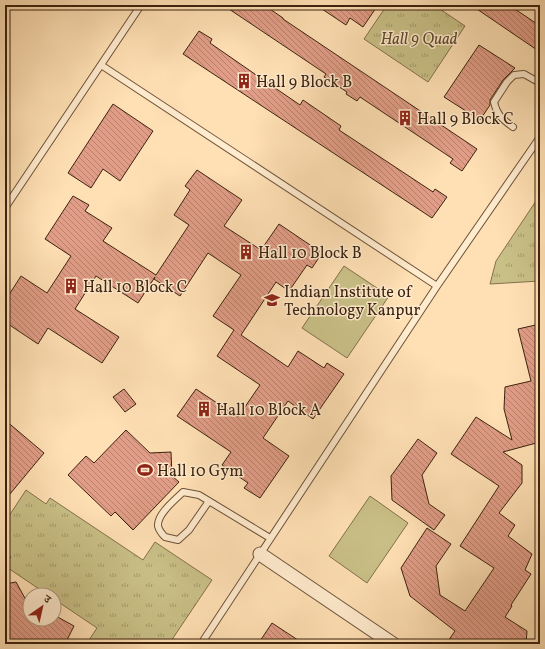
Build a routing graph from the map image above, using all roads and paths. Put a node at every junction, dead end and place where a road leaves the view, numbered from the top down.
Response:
1 (141, 5) edge
2 (101, 65) junction
3 (540, 83) edge
4 (513, 127) dead end
5 (540, 137) edge
6 (5, 208) edge
7 (438, 286) junction
8 (209, 501) junction
9 (270, 538) junction
10 (260, 554) junction
11 (201, 644) edge
12 (393, 644) edge

1 - 2 lane
2 - 6 lane
2 - 7 lane
3 - 4 lane
5 - 7 lane
7 - 9 lane
8 - 8 lane
8 - 9 lane
9 - 10 lane
10 - 11 lane
10 - 12 street

